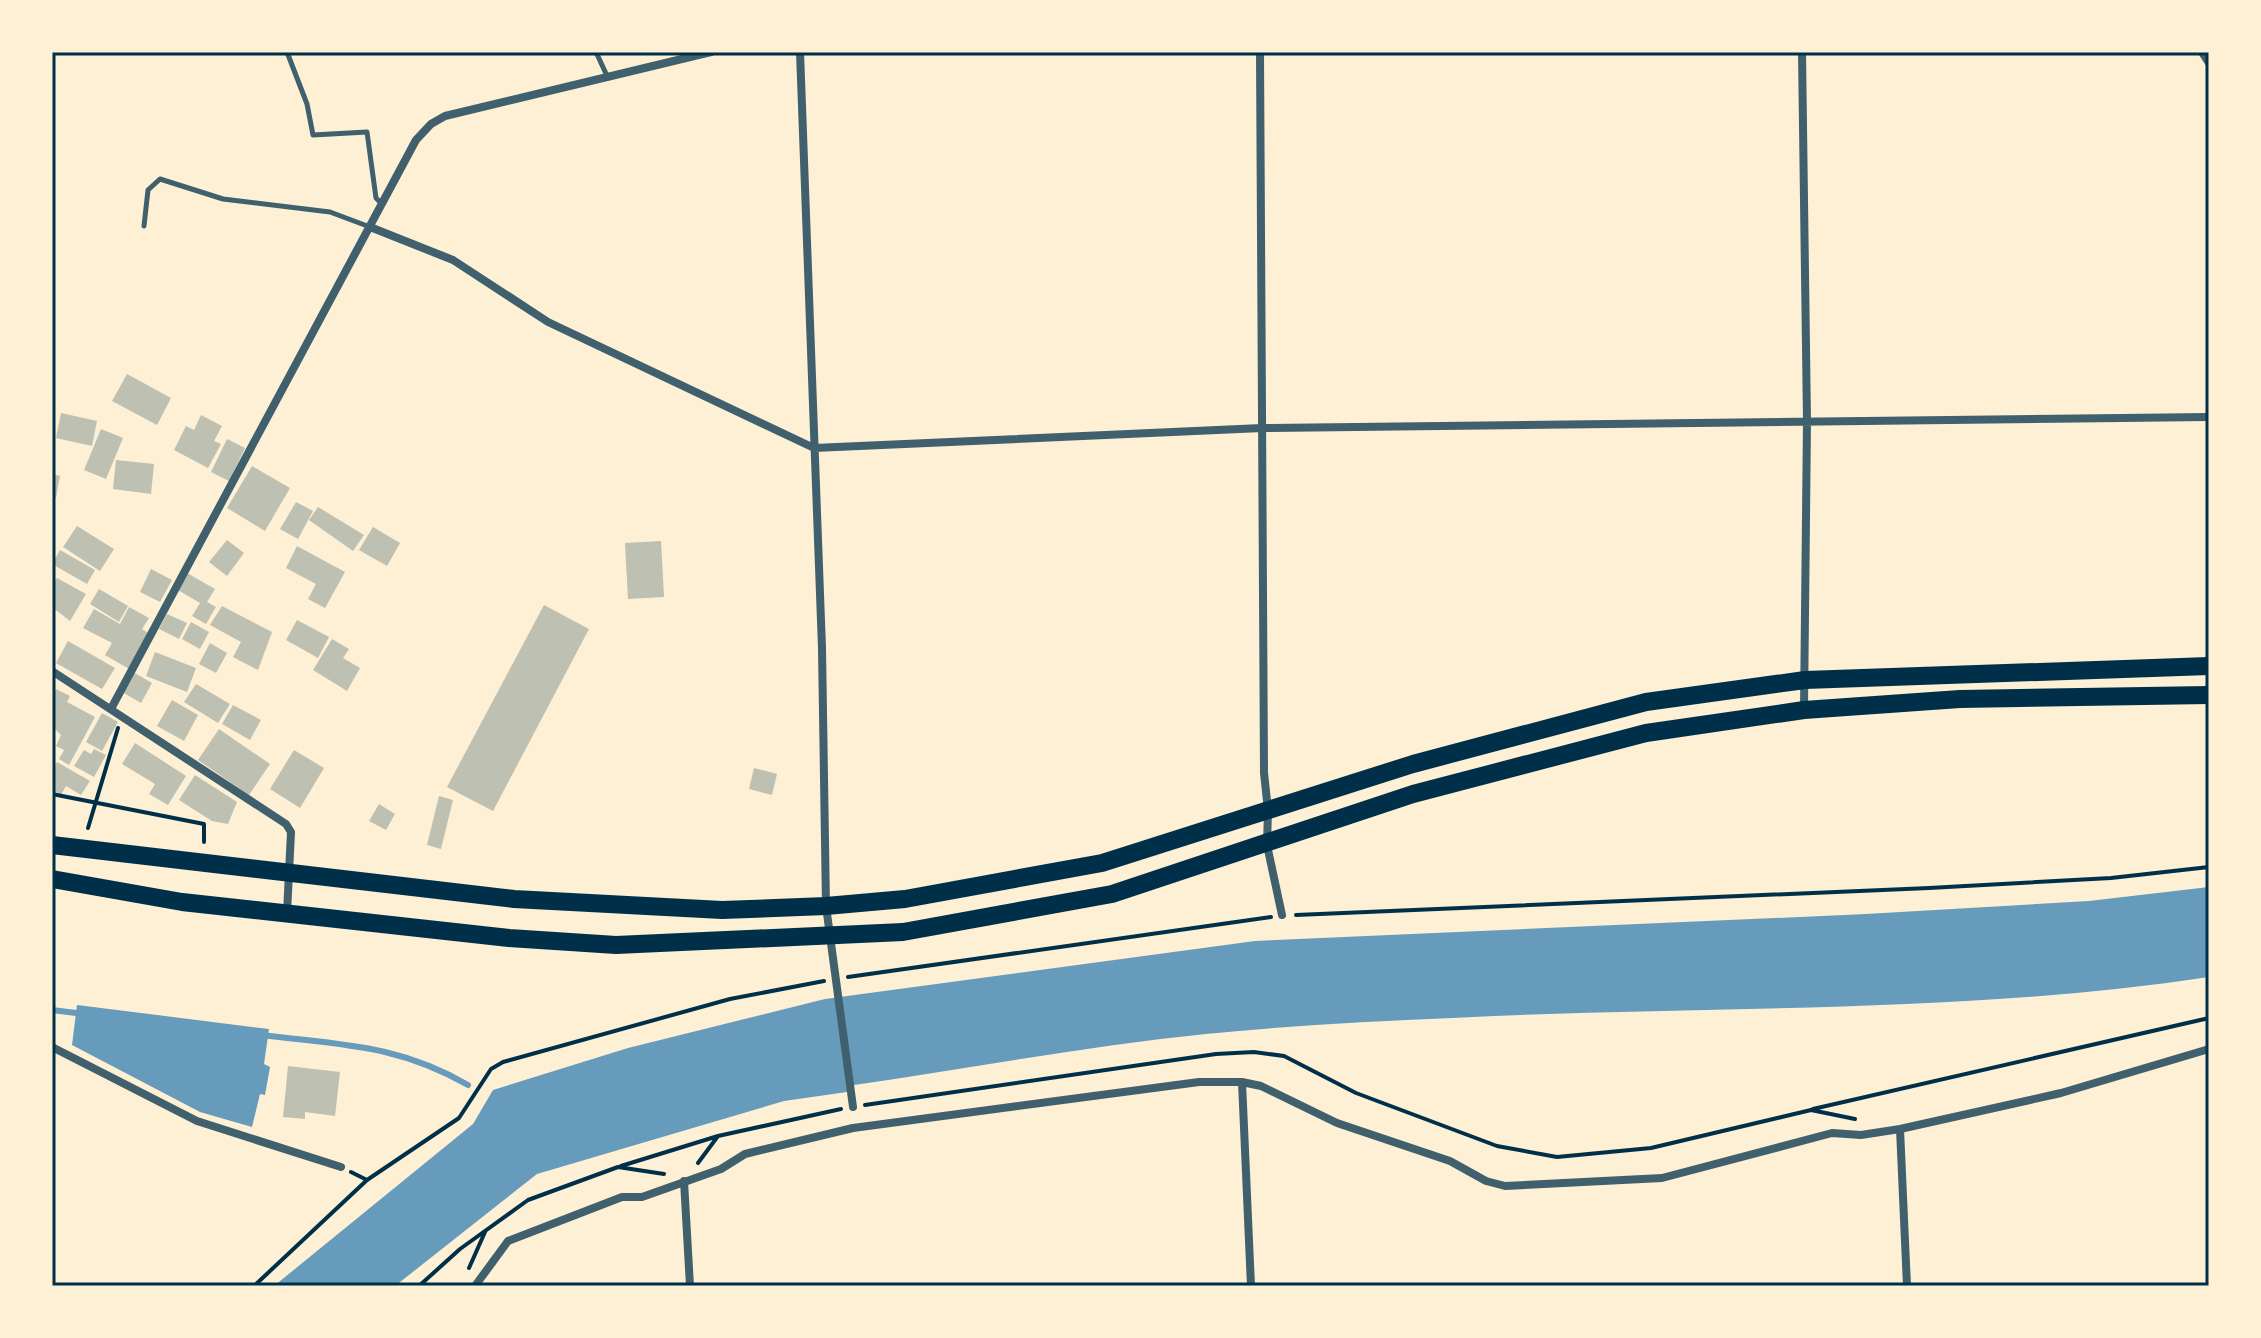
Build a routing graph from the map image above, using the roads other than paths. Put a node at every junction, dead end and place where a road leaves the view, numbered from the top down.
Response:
1 (287, 52) edge
2 (596, 52) edge
3 (711, 52) edge
4 (800, 52) edge
5 (1260, 52) edge
6 (1802, 52) edge
7 (2202, 52) edge
8 (2209, 63) edge
9 (608, 78) junction
10 (382, 204) junction
11 (144, 226) dead end
12 (370, 227) junction
13 (2209, 417) edge
14 (1807, 421) junction
15 (1262, 428) junction
16 (814, 448) junction
17 (2209, 666) edge
18 (52, 671) edge
19 (1805, 680) junction
20 (2209, 695) edge
21 (112, 707) junction
22 (1804, 710) junction
23 (1268, 810) junction
24 (52, 845) edge
25 (1267, 845) junction
26 (291, 872) junction
27 (52, 879) edge
28 (826, 906) junction
29 (287, 913) junction
30 (1282, 915) road end
31 (828, 938) junction
32 (52, 1047) edge
33 (2209, 1049) edge
34 (1242, 1082) junction
35 (853, 1103) road end
36 (1900, 1129) junction
37 (341, 1167) dead end
38 (684, 1181) junction
39 (475, 1286) edge
40 (690, 1286) edge
41 (1251, 1286) edge
42 (1907, 1286) edge

1 - 10 lane
2 - 9 lane
3 - 9 street
4 - 16 street
5 - 15 street
6 - 14 street
7 - 8 street
9 - 10 street
10 - 12 street
11 - 12 lane
12 - 16 street
12 - 21 street
13 - 14 street
14 - 15 street
14 - 19 street
15 - 16 street
15 - 23 street
16 - 28 street
17 - 19 highway
18 - 21 street
19 - 22 street
19 - 23 highway
20 - 22 highway
21 - 26 street
22 - 25 highway
23 - 25 street
23 - 28 highway
24 - 26 highway
25 - 30 street
25 - 31 highway
26 - 28 highway
26 - 29 street
27 - 29 highway
28 - 31 street
29 - 31 highway
31 - 35 street
32 - 37 street
33 - 36 street
34 - 36 street
34 - 38 street
34 - 41 street
36 - 42 street
38 - 39 street
38 - 40 street

